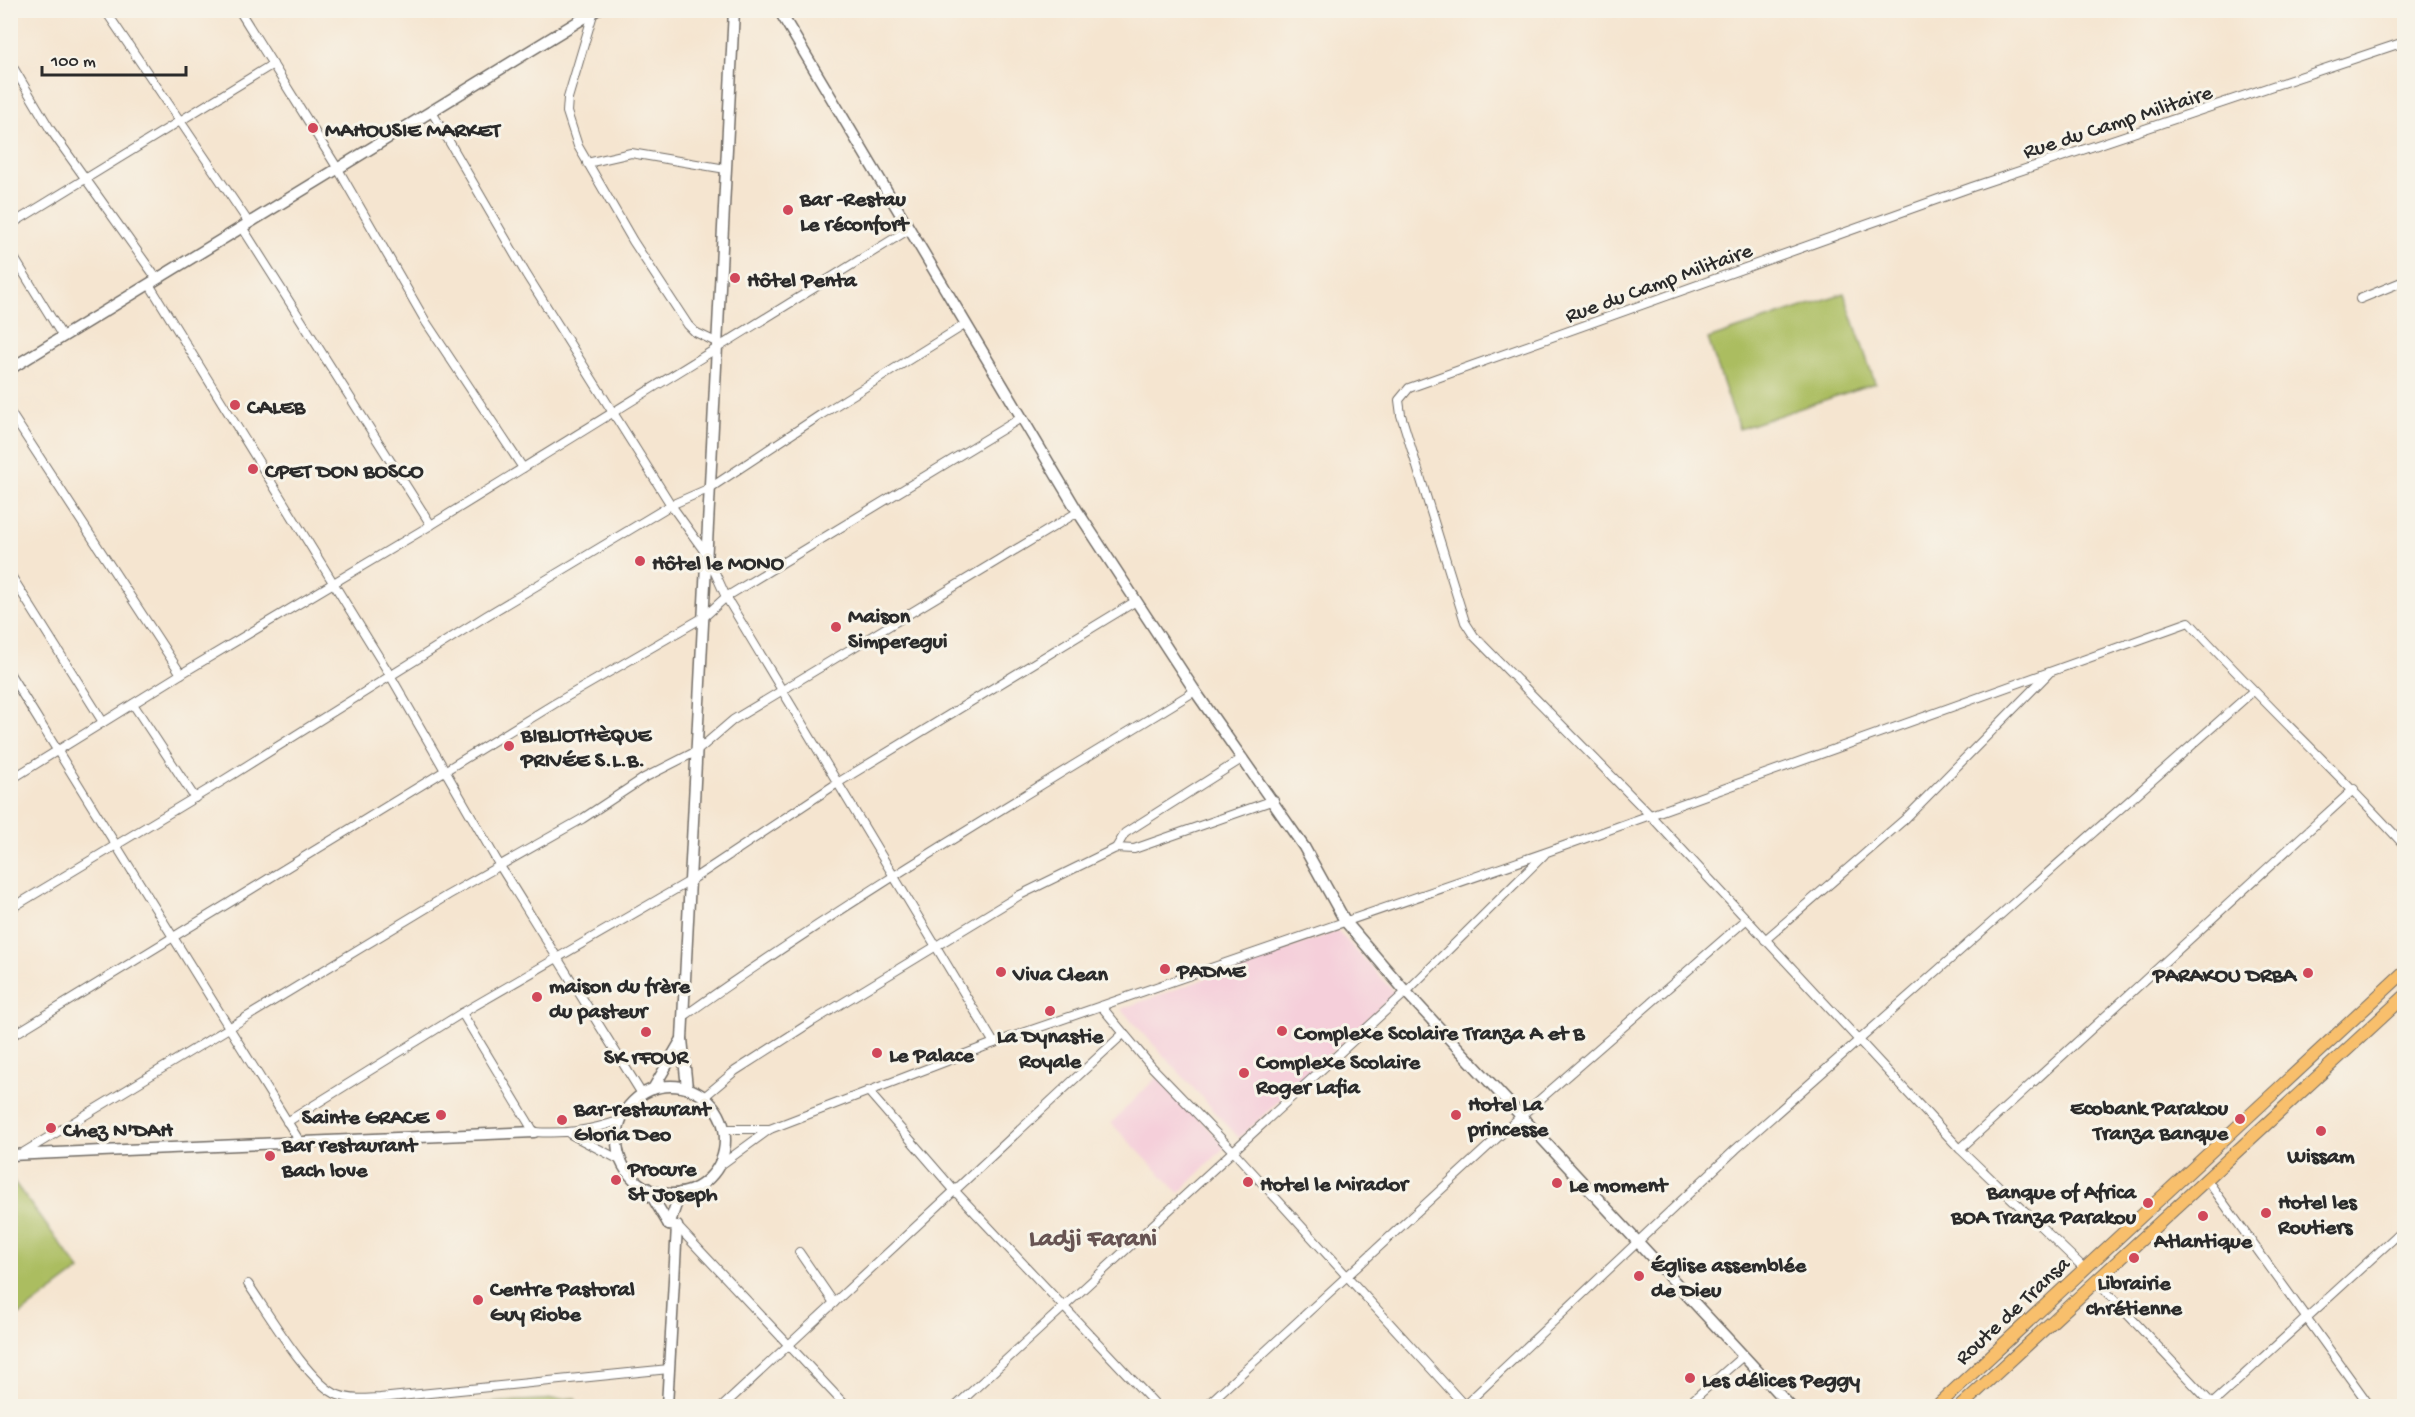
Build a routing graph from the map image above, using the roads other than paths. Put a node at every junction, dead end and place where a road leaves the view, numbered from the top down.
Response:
1 (105, 10) edge
2 (239, 10) edge
3 (734, 10) edge
4 (779, 10) edge
5 (595, 12) edge
6 (2404, 42) edge
7 (10, 62) edge
8 (273, 64) junction
9 (432, 112) junction
10 (178, 121) junction
11 (587, 163) junction
12 (338, 169) junction
13 (726, 169) junction
14 (87, 178) junction
15 (10, 225) edge
16 (246, 225) junction
17 (908, 230) junction
18 (10, 251) edge
19 (2404, 281) edge
20 (153, 282) junction
21 (2360, 299) dead end
22 (966, 324) junction
23 (63, 337) junction
24 (718, 344) junction
25 (10, 369) edge
26 (10, 412) edge
27 (614, 412) junction
28 (1021, 418) junction
29 (523, 468) junction
30 (710, 488) junction
31 (671, 505) junction
32 (1078, 512) junction
33 (431, 525) junction
34 (707, 555) junction
35 (10, 574) edge
36 (332, 584) junction
37 (726, 597) junction
38 (1136, 601) junction
39 (704, 617) junction
40 (2050, 672) junction
41 (10, 674) edge
42 (181, 674) junction
43 (390, 675) junction
44 (783, 689) junction
45 (1195, 691) junction
46 (2252, 692) junction
47 (134, 704) junction
48 (103, 722) junction
49 (58, 750) junction
50 (697, 751) junction
51 (1243, 758) junction
52 (446, 771) junction
53 (10, 780) edge
54 (839, 782) junction
55 (2354, 789) junction
56 (195, 798) junction
57 (1274, 800) junction
58 (1649, 814) junction
59 (116, 845) junction
60 (2404, 845) edge
61 (1116, 848) junction
62 (1547, 852) junction
63 (500, 866) junction
64 (893, 875) junction
65 (690, 881) junction
66 (10, 909) edge
67 (1747, 919) junction
68 (1345, 921) junction
69 (172, 936) junction
70 (1765, 939) junction
71 (936, 944) junction
72 (559, 958) junction
73 (2404, 972) edge
74 (1406, 992) junction
75 (2404, 997) edge
76 (1101, 1006) junction
77 (462, 1013) junction
78 (683, 1017) junction
79 (228, 1027) junction
80 (1123, 1034) junction
81 (10, 1036) edge
82 (1859, 1038) junction
83 (682, 1039) junction
84 (994, 1044) junction
85 (687, 1088) junction
86 (647, 1091) junction
87 (868, 1091) junction
88 (704, 1097) junction
89 (1521, 1116) junction
90 (621, 1120) junction
91 (287, 1122) junction
92 (770, 1129) junction
93 (724, 1130) junction
94 (534, 1132) junction
95 (570, 1134) junction
96 (300, 1142) junction
97 (1960, 1149) junction
98 (1234, 1152) junction
99 (15, 1155) edge
100 (622, 1161) junction
101 (718, 1167) junction
102 (2207, 1180) junction
103 (647, 1188) junction
104 (953, 1189) junction
105 (680, 1193) junction
106 (673, 1225) junction
107 (2404, 1229) edge
108 (1639, 1243) junction
109 (799, 1252) dead end
110 (2085, 1269) junction
111 (1346, 1277) junction
112 (2096, 1281) junction
113 (248, 1284) dead end
114 (2052, 1299) junction
115 (834, 1302) junction
116 (1064, 1306) junction
117 (2064, 1312) junction
118 (2308, 1318) junction
119 (790, 1344) junction
120 (1743, 1356) junction
121 (669, 1369) junction
122 (2213, 1405) edge
123 (1465, 1406) edge
124 (667, 1407) edge
125 (723, 1407) edge
126 (846, 1407) edge
127 (956, 1407) edge
128 (1157, 1407) edge
129 (1206, 1407) edge
130 (1686, 1407) edge
131 (1790, 1407) edge
132 (1937, 1407) edge
133 (1961, 1407) edge
134 (2370, 1407) edge

1 - 10 street
2 - 8 street
3 - 13 street
4 - 17 street
5 - 9 street
5 - 11 street
6 - 58 street, Rue du Camp Militaire
7 - 14 street
8 - 10 street
8 - 12 street
9 - 12 street
9 - 27 street
10 - 14 street
10 - 16 street
11 - 13 street
11 - 24 street
12 - 16 street
12 - 29 street
13 - 24 street
14 - 15 street
14 - 20 street
16 - 20 street
16 - 33 street
17 - 22 street
17 - 24 street
18 - 23 street
19 - 21 street
20 - 23 street
20 - 36 street
22 - 28 street
22 - 30 street
23 - 25 street
24 - 27 street
24 - 30 street
26 - 42 street
27 - 29 street
27 - 31 street
28 - 32 street
28 - 37 street
29 - 33 street
30 - 31 street
30 - 34 street
31 - 34 street
31 - 43 street
32 - 38 street
32 - 44 street
33 - 36 street
34 - 37 street
34 - 39 street
35 - 48 street
36 - 42 street
36 - 43 street
37 - 39 street
37 - 44 street
38 - 45 street
38 - 54 street
39 - 50 street
39 - 52 street
40 - 46 street
40 - 58 street
40 - 70 street
41 - 49 street
42 - 47 street
43 - 52 street
43 - 56 street
44 - 50 street
44 - 54 street
45 - 51 street
45 - 64 street
46 - 55 street
46 - 82 street
47 - 48 street
47 - 56 street
48 - 49 street
49 - 53 street
49 - 59 street
50 - 63 street
50 - 65 street
51 - 57 street
51 - 61 street
52 - 63 street
52 - 69 street
54 - 64 street
54 - 65 street
55 - 60 street
55 - 97 street
56 - 59 street
57 - 61 street
57 - 68 street
58 - 62 street
58 - 67 street, Rue du Camp Militaire
59 - 66 street
59 - 69 street
61 - 71 street
62 - 68 street
62 - 74 street
63 - 72 street
63 - 79 street
64 - 71 street
64 - 78 street
65 - 72 street
65 - 78 street
67 - 70 street, Rue du Camp Militaire
67 - 89 street
68 - 74 street
68 - 76 street
69 - 79 street
69 - 81 street
70 - 82 street, Rue du Camp Militaire
71 - 84 street
71 - 88 street
72 - 77 street
72 - 86 street
73 - 110 main road, Route de Transa
74 - 89 street
74 - 98 street
75 - 102 main road, Route de Transa
76 - 80 street
76 - 84 street
77 - 91 street
77 - 94 street
78 - 83 street
79 - 91 street
79 - 99 street
80 - 98 street
80 - 104 street
82 - 97 street, Rue du Camp Militaire
82 - 108 street
83 - 85 street
83 - 86 street
84 - 87 street
85 - 86 street
85 - 88 street
86 - 90 street
87 - 92 street
87 - 104 street
88 - 93 street
89 - 108 street
89 - 111 street
90 - 95 street
90 - 100 street
91 - 96 street
92 - 93 street
92 - 101 street
93 - 101 street
94 - 95 street
94 - 96 street
95 - 100 street
96 - 99 street
97 - 110 street, Rue du Camp Militaire
98 - 111 street
98 - 116 street
100 - 103 street
101 - 105 street
102 - 112 main road, Route de Transa
102 - 118 street
103 - 105 street
103 - 106 street
104 - 115 street
104 - 116 street
105 - 106 street
106 - 119 street
106 - 121 street
107 - 118 street
108 - 120 street
108 - 123 street
109 - 115 street
110 - 114 main road, Route de Transa
111 - 123 street
111 - 129 street
112 - 117 main road, Route de Transa
112 - 122 street
113 - 121 street
114 - 117 main road
114 - 132 main road, Route de Transa
115 - 119 street
116 - 127 street
116 - 128 street
117 - 133 main road, Route de Transa
118 - 122 street
118 - 134 street
119 - 125 street
119 - 126 street
120 - 130 street
120 - 131 street
121 - 124 street

